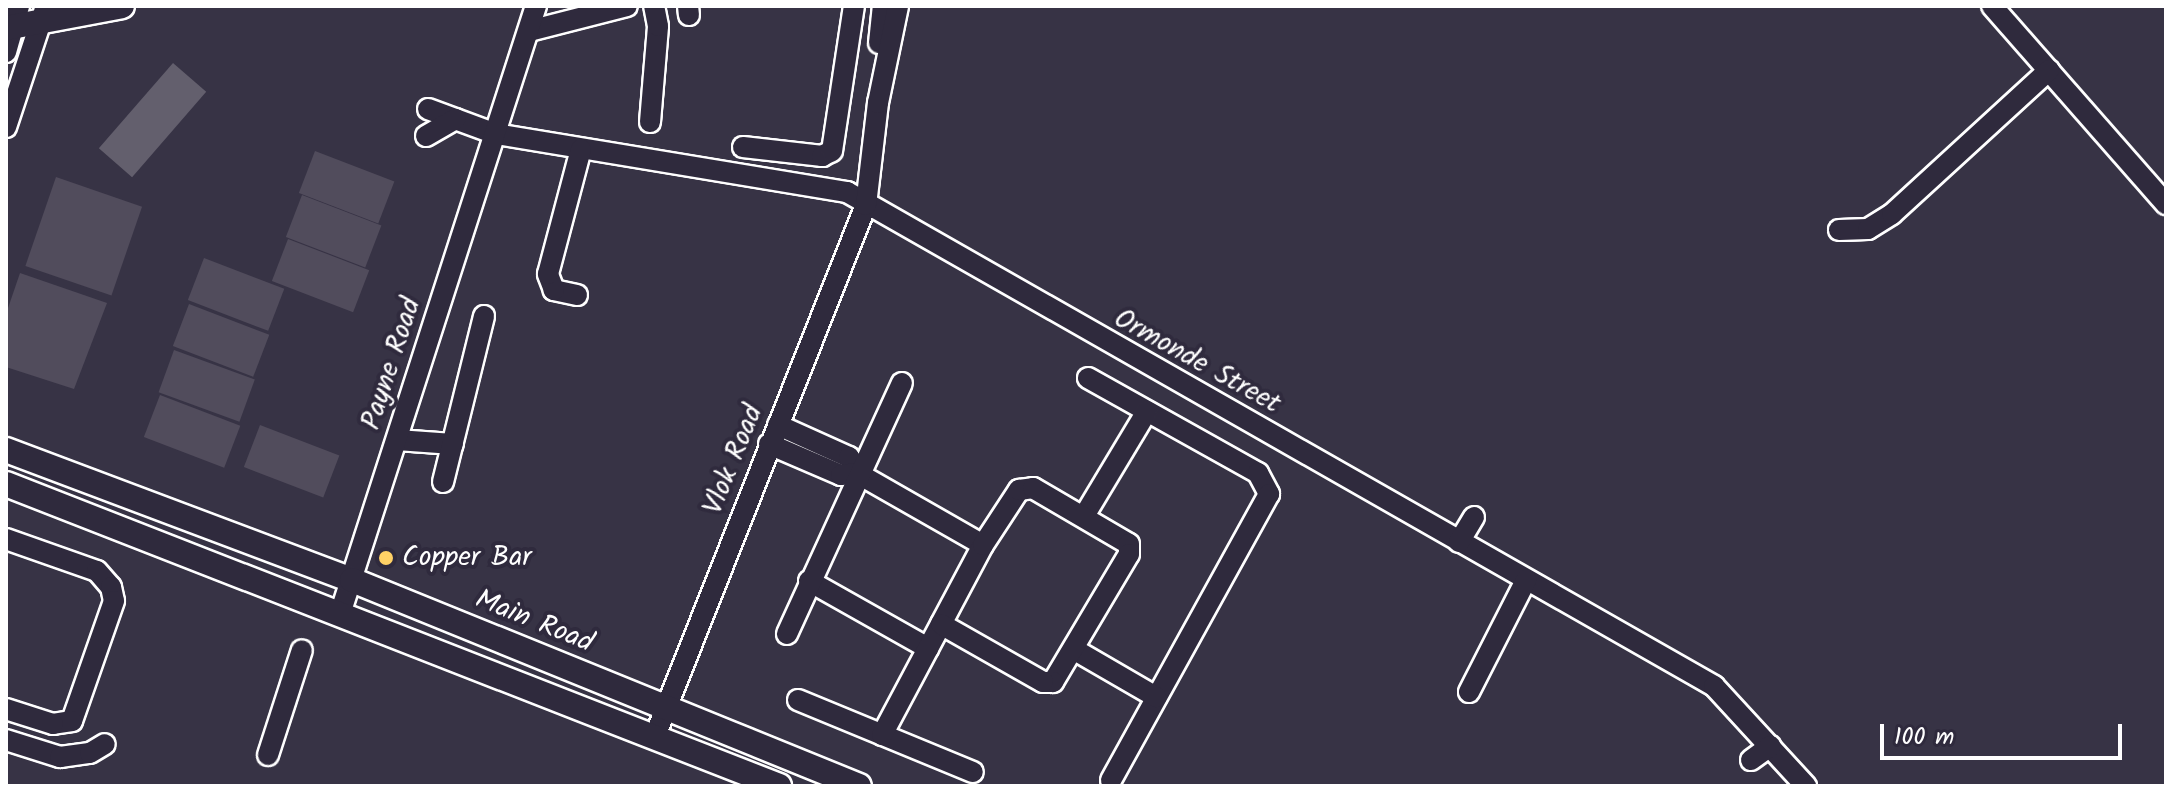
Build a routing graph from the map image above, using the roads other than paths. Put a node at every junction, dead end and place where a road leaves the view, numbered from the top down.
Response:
1 (122, 6) edge
2 (536, 6) edge
3 (627, 6) edge
4 (654, 6) edge
5 (854, 6) edge
6 (883, 6) edge
7 (896, 6) edge
8 (1992, 6) edge
9 (45, 14) edge
10 (13, 20) edge
11 (529, 31) junction
12 (6, 52) edge
13 (2049, 70) junction
14 (878, 103) junction
15 (428, 109) dead end
16 (456, 119) junction
17 (650, 122) dead end
18 (6, 127) edge
19 (496, 134) junction
20 (426, 136) dead end
21 (743, 147) dead end
22 (581, 149) junction
23 (2166, 204) edge
24 (866, 205) junction
25 (1839, 230) dead end
26 (577, 295) dead end
27 (484, 316) dead end
28 (1088, 378) dead end
29 (902, 383) dead end
30 (1147, 411) junction
31 (778, 425) junction
32 (397, 440) junction
33 (453, 444) junction
34 (769, 444) junction
35 (6, 450) edge
36 (857, 473) junction
37 (443, 482) dead end
38 (6, 484) edge
39 (1084, 516) junction
40 (1474, 517) dead end
41 (6, 539) edge
42 (1459, 542) junction
43 (983, 545) junction
44 (352, 580) junction
45 (1526, 580) junction
46 (809, 581) junction
47 (341, 611) junction
48 (941, 624) junction
49 (787, 634) dead end
50 (928, 648) junction
51 (302, 650) dead end
52 (1075, 650) junction
53 (1469, 692) dead end
54 (1156, 697) junction
55 (798, 700) dead end
56 (666, 707) junction
57 (6, 709) edge
58 (882, 735) junction
59 (655, 736) junction
60 (6, 740) edge
61 (105, 744) dead end
62 (1770, 746) junction
63 (268, 755) dead end
64 (1751, 760) dead end
65 (973, 772) dead end
66 (1111, 780) dead end
67 (779, 786) edge
68 (859, 786) edge
69 (1806, 786) edge

1 - 9 main road
2 - 11 street, Payne Road
3 - 11 street
4 - 17 street
5 - 21 street
6 - 14 street
7 - 14 street
8 - 13 street
9 - 10 main road
9 - 18 street
10 - 12 street
11 - 19 street, Payne Road
13 - 23 street
13 - 25 street
14 - 24 street, Vlok Road
15 - 16 street, Ormonde Street
16 - 19 street, Ormonde Street
16 - 20 street
19 - 22 street, Ormonde Street
19 - 32 street, Payne Road
22 - 24 street, Ormonde Street
22 - 26 street
24 - 31 street, Vlok Road
24 - 42 street, Ormonde Street
27 - 33 street
28 - 30 street
29 - 36 street
30 - 39 street
30 - 54 street
31 - 34 street, Vlok Road
31 - 36 street
32 - 33 street
32 - 44 street, Payne Road
33 - 37 street
34 - 36 street
34 - 56 street, Vlok Road
35 - 44 main road, Main Road
36 - 43 street
36 - 46 street
38 - 47 main road
39 - 43 street
39 - 52 street
40 - 42 street
41 - 57 street
42 - 45 street, Ormonde Street
43 - 48 street
44 - 47 street, Payne Road
44 - 56 main road, Main Road
45 - 53 street
45 - 62 street, Ormonde Street
46 - 49 street
46 - 50 street
47 - 59 main road
48 - 50 street
48 - 52 street
50 - 58 street
51 - 63 street
52 - 54 street
54 - 66 street
55 - 58 street
56 - 59 street, Vlok Road
56 - 68 main road, Main Road
58 - 65 street
59 - 67 main road
60 - 61 street
62 - 64 street
62 - 69 street, Ormonde Street

